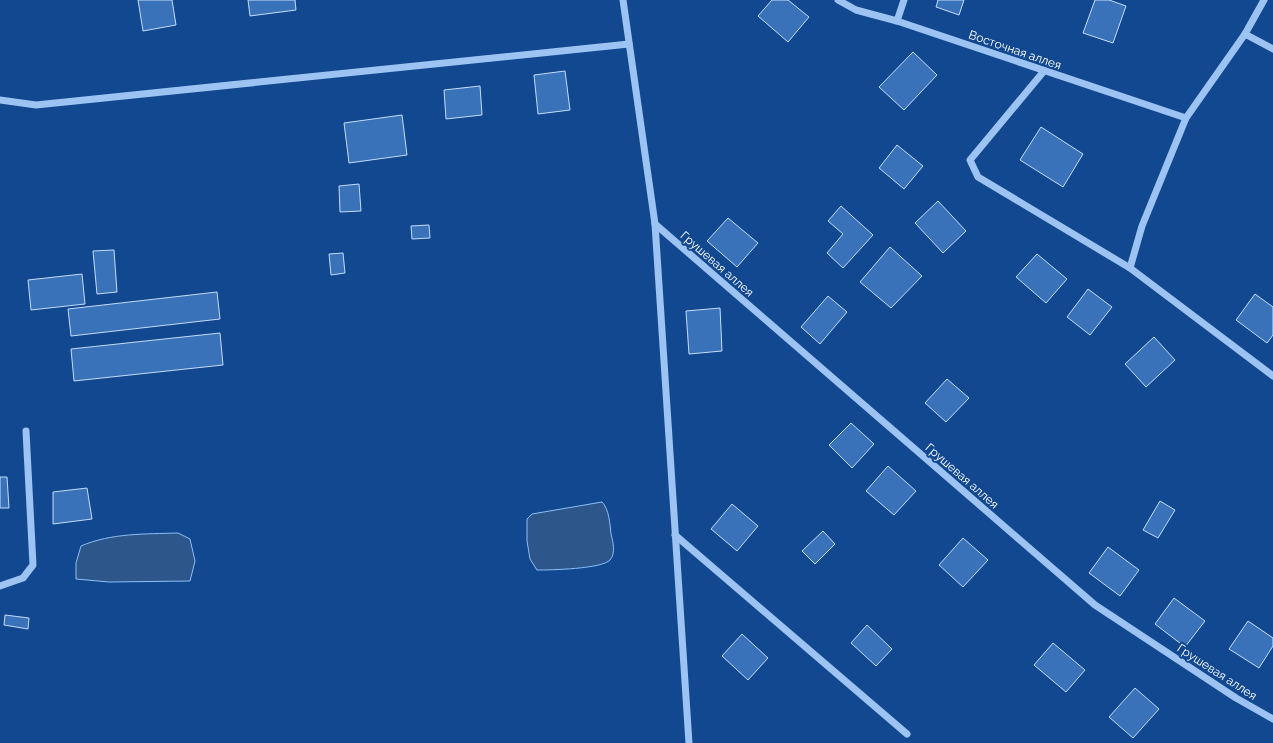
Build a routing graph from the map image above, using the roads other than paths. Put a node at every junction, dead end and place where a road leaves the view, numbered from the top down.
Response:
1 (623, 0) edge
2 (838, 0) edge
3 (904, 0) edge
4 (1264, 0) edge
5 (897, 21) junction
6 (1245, 34) junction
7 (629, 44) junction
8 (1273, 48) edge
9 (1044, 71) junction
10 (0, 100) edge
11 (1186, 118) junction
12 (655, 224) junction
13 (1130, 268) junction
14 (1273, 376) edge
15 (26, 431) dead end
16 (675, 535) junction
17 (0, 586) edge
18 (1273, 719) edge
19 (907, 734) dead end
20 (689, 743) edge

1 - 7 street
2 - 5 street, Восточная аллея
3 - 5 street
4 - 6 street
5 - 9 street, Восточная аллея
6 - 8 street
6 - 11 street
7 - 10 street
7 - 12 street
9 - 11 street, Восточная аллея
9 - 13 street
11 - 13 street
12 - 16 street
12 - 18 street, Грушевая аллея
13 - 14 street
15 - 17 street
16 - 19 street
16 - 20 street

